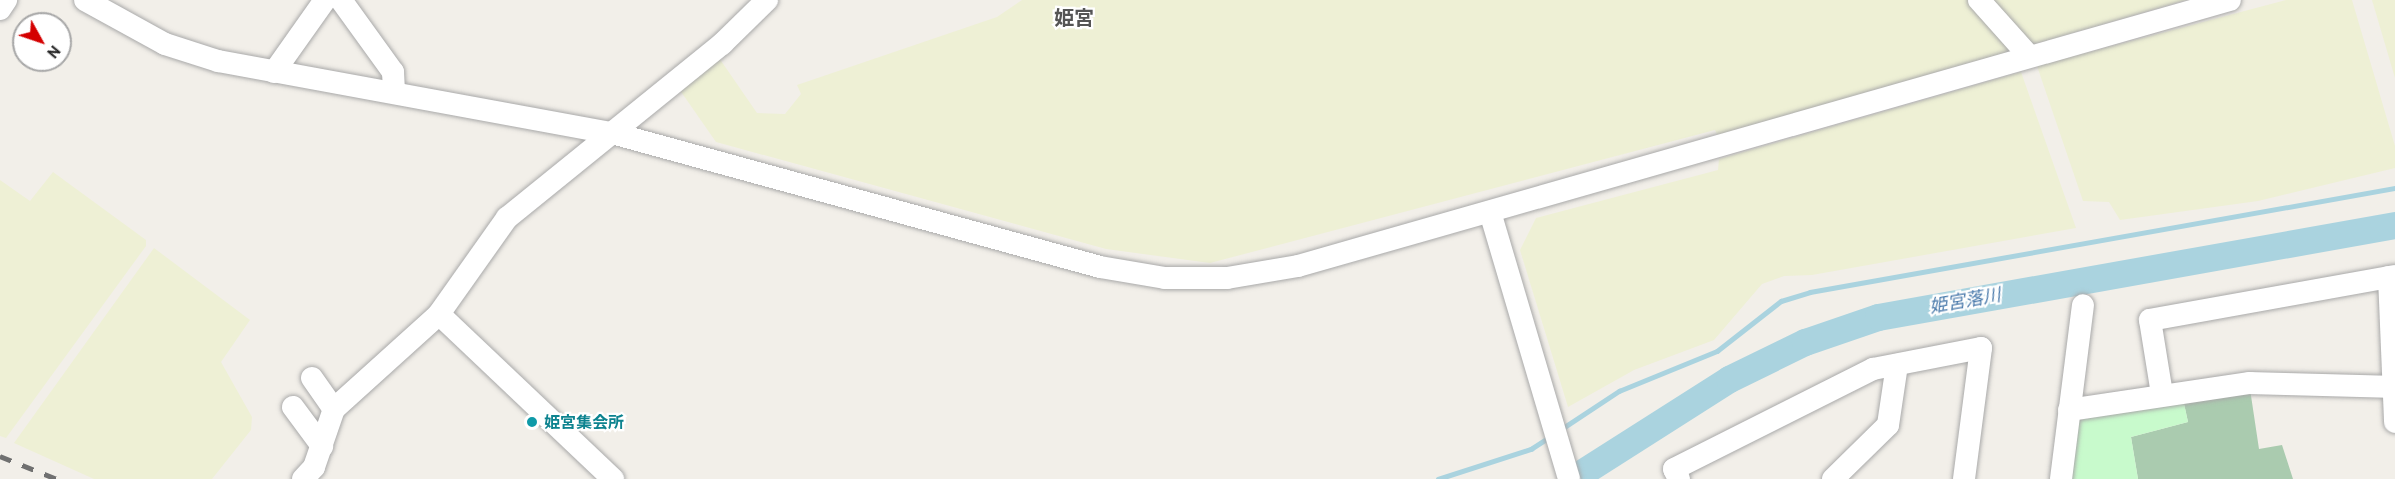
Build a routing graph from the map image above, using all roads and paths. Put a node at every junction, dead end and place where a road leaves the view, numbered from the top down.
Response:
1 (6, 0) edge
2 (85, 0) edge
3 (325, 0) edge
4 (341, 0) edge
5 (767, 0) edge
6 (1980, 0) edge
7 (2230, 0) edge
8 (0, 9) edge
9 (2029, 56) junction
10 (274, 72) junction
11 (394, 89) junction
12 (612, 133) junction
13 (1490, 212) junction
14 (2392, 276) edge
15 (2083, 305) dead end
16 (440, 314) junction
17 (1897, 365) junction
18 (312, 378) dead end
19 (2394, 387) edge
20 (2162, 394) junction
21 (293, 407) dead end
22 (334, 409) junction
23 (2069, 410) junction
24 (2395, 422) edge
25 (322, 446) junction
26 (314, 475) edge
27 (613, 479) edge
28 (1569, 479) edge
29 (1679, 479) edge
30 (1833, 479) edge
31 (1964, 479) edge
32 (2061, 479) edge

1 - 8 street
2 - 10 street
3 - 10 street
4 - 11 street
5 - 12 street
6 - 9 street
7 - 9 street
9 - 13 street
10 - 11 street
11 - 12 street
12 - 13 street
12 - 16 street
13 - 28 street
14 - 19 street
14 - 20 street
15 - 23 street
16 - 22 street
16 - 27 street
17 - 29 street
17 - 30 street
17 - 31 street
18 - 22 street
19 - 20 street
19 - 24 street
20 - 23 street
21 - 25 street
22 - 25 street
23 - 32 street
25 - 26 street

